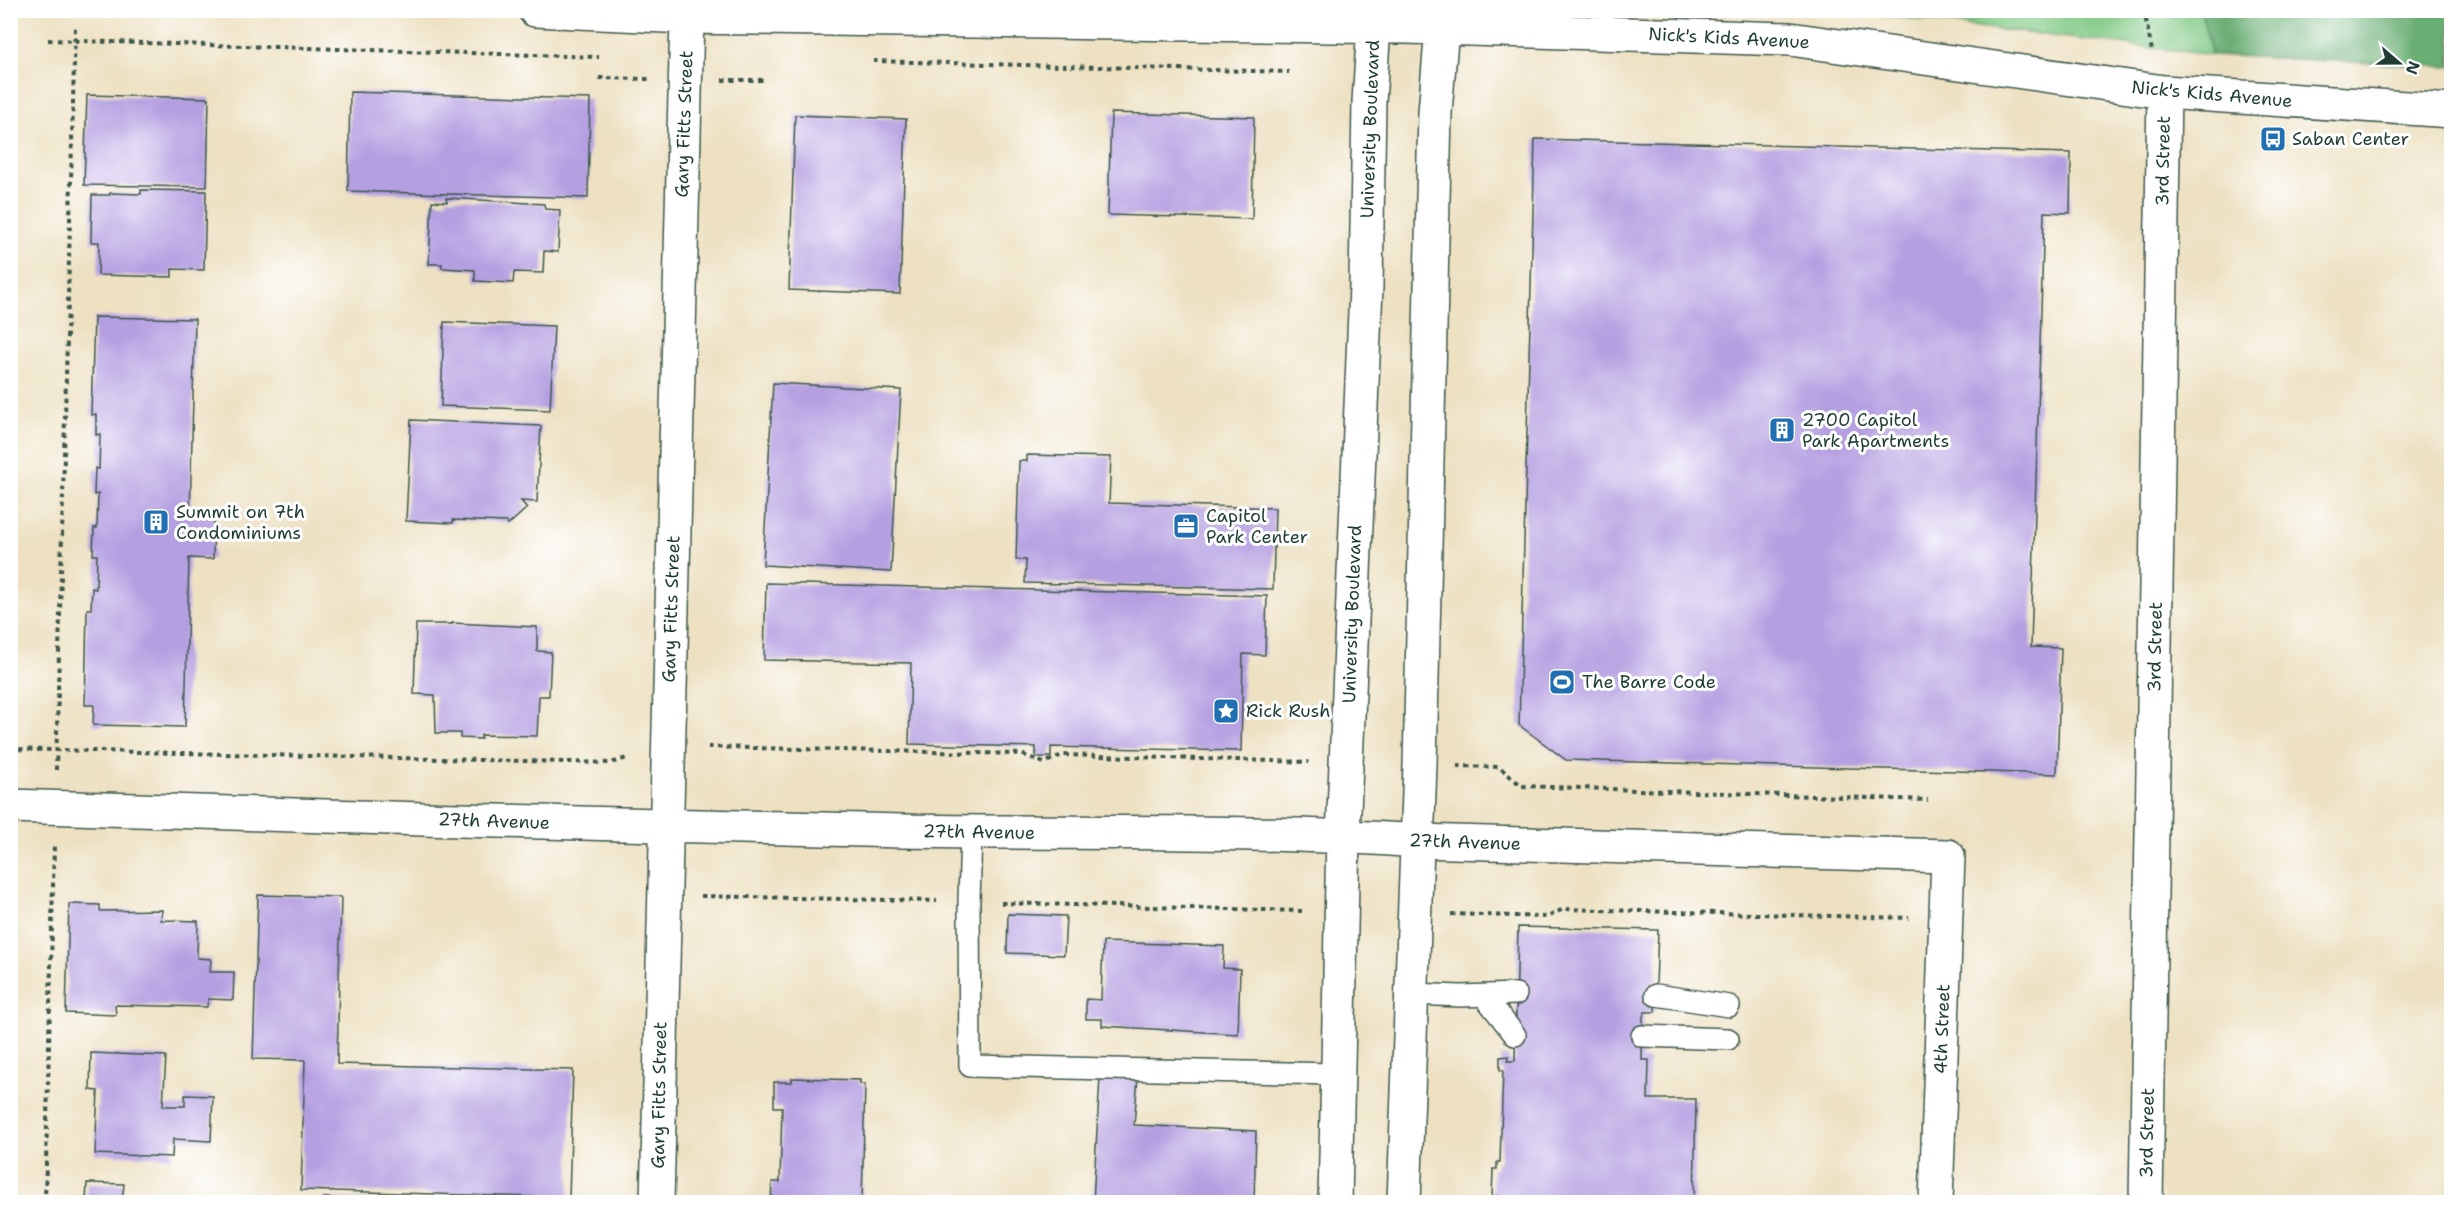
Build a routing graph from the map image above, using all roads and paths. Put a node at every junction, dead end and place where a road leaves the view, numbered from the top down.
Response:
1 (535, 10) edge
2 (687, 12) edge
3 (75, 24) dead end
4 (1374, 26) junction
5 (1442, 28) junction
6 (48, 40) dead end
7 (74, 42) junction
8 (599, 57) dead end
9 (862, 61) dead end
10 (1289, 72) dead end
11 (2164, 92) junction
12 (2451, 111) edge
13 (668, 746) junction
14 (10, 749) edge
15 (57, 750) junction
16 (1346, 762) junction
17 (1420, 765) junction
18 (1928, 800) dead end
19 (10, 806) edge
20 (55, 807) junction
21 (666, 826) junction
22 (971, 832) junction
23 (1343, 836) junction
24 (1418, 841) junction
25 (1948, 856) joint
26 (1412, 994) junction
27 (1516, 994) dead end
28 (1656, 995) dead end
29 (1485, 996) junction
30 (1728, 1005) dead end
31 (1515, 1035) dead end
32 (1642, 1036) dead end
33 (1728, 1038) dead end
34 (1337, 1074) junction
35 (45, 1203) edge
36 (657, 1203) edge
37 (1335, 1203) edge
38 (1404, 1203) edge
39 (1936, 1203) edge
40 (2146, 1203) edge

1 - 2 street, Nick's Kids Avenue
2 - 4 street, Nick's Kids Avenue
2 - 13 street, Gary Fitts Street
3 - 7 path
4 - 5 street, Nick's Kids Avenue
4 - 16 street, University Boulevard
5 - 11 street, Nick's Kids Avenue
5 - 17 street
6 - 7 path
7 - 8 path
7 - 15 path
9 - 10 path
11 - 12 street, Nick's Kids Avenue
11 - 40 street, 3rd Street
13 - 15 path
13 - 16 path
13 - 21 street, Gary Fitts Street
14 - 15 path
15 - 20 path
16 - 23 street, University Boulevard
17 - 18 path
17 - 24 street
19 - 20 street, 27th Avenue
20 - 21 street, 27th Avenue
20 - 35 path
21 - 22 street, 27th Avenue
21 - 36 street, Gary Fitts Street
22 - 23 street, 27th Avenue
22 - 34 lane
23 - 24 street, 27th Avenue
23 - 34 street, University Boulevard
24 - 25 street, 27th Avenue
24 - 26 street
25 - 39 street, 4th Street
26 - 29 lane
26 - 38 street
27 - 29 lane
28 - 30 lane
29 - 31 lane
32 - 33 lane
34 - 37 street, University Boulevard

